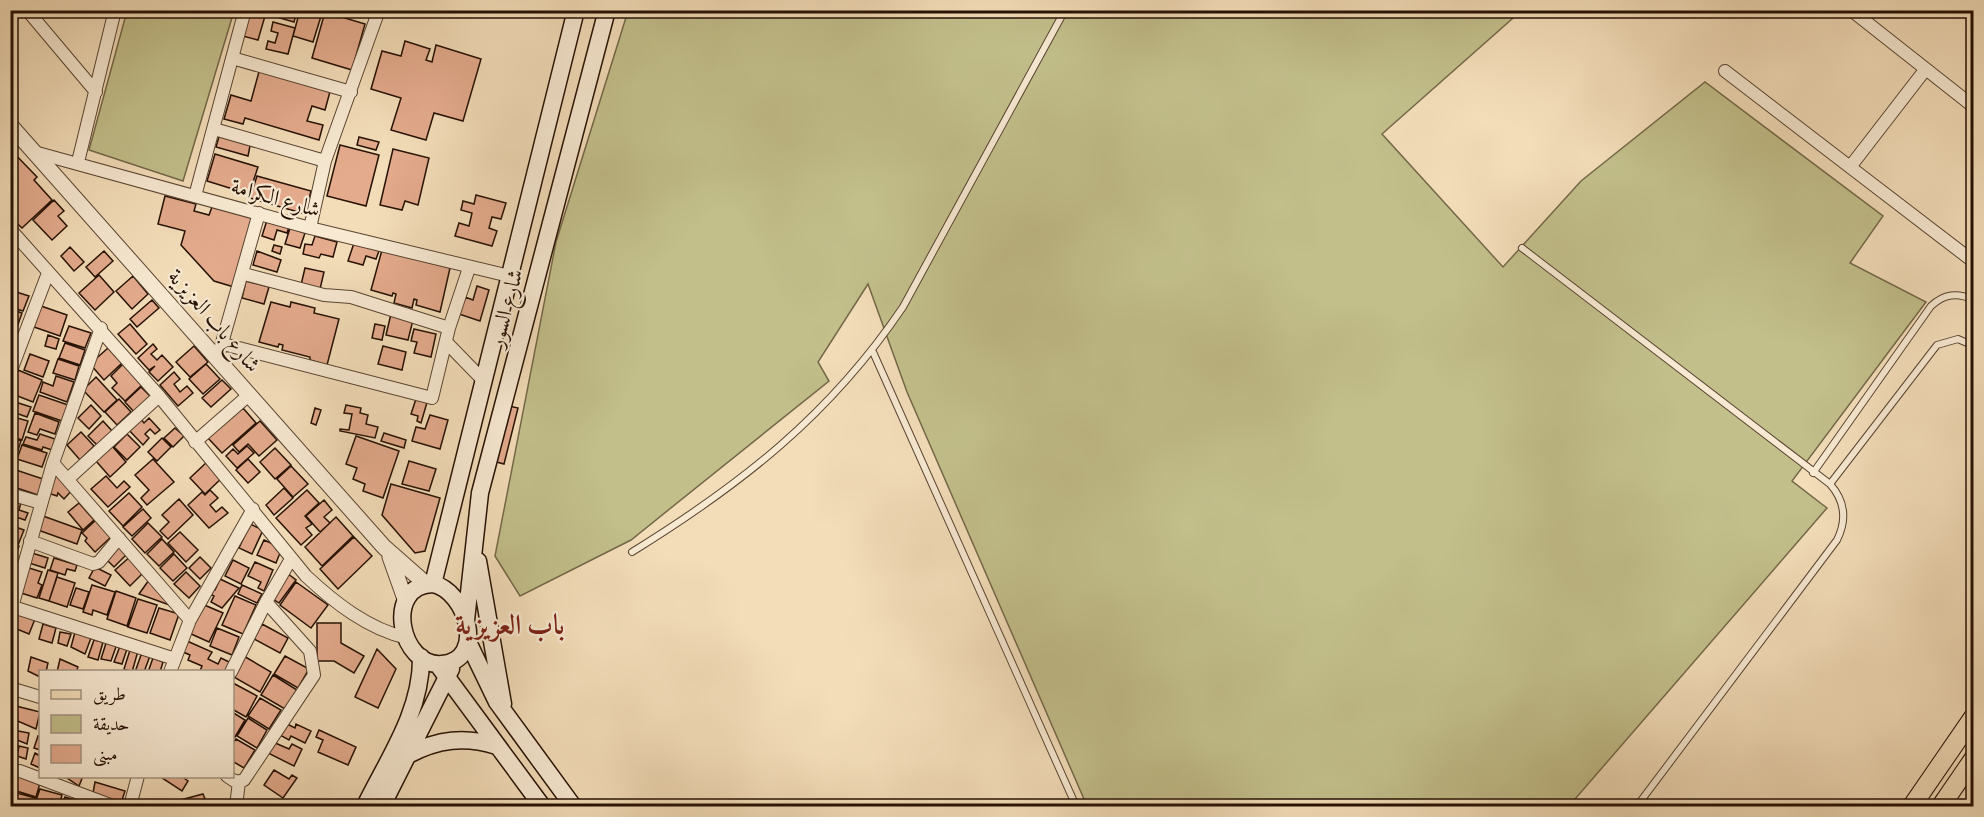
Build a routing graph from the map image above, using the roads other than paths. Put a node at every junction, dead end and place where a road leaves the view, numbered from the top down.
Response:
1 (27, 10) edge
2 (115, 10) edge
3 (245, 10) edge
4 (379, 10) edge
5 (576, 10) edge
6 (607, 10) edge
7 (1065, 10) edge
8 (1856, 12) edge
9 (232, 58) junction
10 (1925, 70) junction
11 (1725, 71) dead end
12 (96, 92) junction
13 (351, 92) junction
14 (1974, 107) edge
15 (10, 125) edge
16 (214, 129) junction
17 (34, 152) junction
18 (325, 161) junction
19 (78, 162) junction
20 (1850, 167) junction
21 (195, 196) junction
22 (259, 213) junction
23 (310, 228) junction
24 (10, 229) edge
25 (1522, 248) dead end
26 (1974, 262) edge
27 (469, 267) junction
28 (48, 273) junction
29 (244, 274) junction
30 (509, 276) junction
31 (1974, 300) edge
32 (101, 328) junction
33 (449, 328) junction
34 (447, 343) junction
35 (1974, 346) edge
36 (220, 350) junction
37 (873, 352) junction
38 (10, 374) edge
39 (482, 379) junction
40 (250, 394) junction
41 (159, 396) junction
42 (195, 442) junction
43 (54, 463) junction
44 (1813, 473) junction
45 (69, 478) junction
46 (1830, 483) junction
47 (10, 494) edge
48 (41, 503) junction
49 (253, 510) junction
50 (120, 538) junction
51 (30, 541) junction
52 (474, 543) junction
53 (384, 547) junction
54 (632, 552) dead end
55 (291, 559) junction
56 (430, 584) junction
57 (405, 599) junction
58 (266, 602) junction
59 (11, 609) edge
60 (190, 620) junction
61 (466, 620) junction
62 (407, 638) junction
63 (468, 642) junction
64 (421, 657) junction
65 (175, 658) junction
66 (171, 670) edge
67 (232, 670) edge
68 (442, 671) junction
69 (10, 688) edge
70 (39, 697) edge
71 (505, 713) junction
72 (1974, 716) edge
73 (497, 746) junction
74 (408, 755) junction
75 (1974, 758) edge
76 (10, 778) edge
77 (138, 778) edge
78 (229, 778) edge
79 (239, 782) junction
80 (113, 807) edge
81 (130, 807) edge
82 (236, 807) edge
83 (365, 807) edge
84 (382, 807) edge
85 (542, 807) edge
86 (573, 807) edge
87 (1076, 807) edge
88 (1637, 807) edge
89 (1912, 807) edge
90 (1941, 807) edge

1 - 12 street
2 - 12 street
3 - 9 street
4 - 13 street
5 - 30 main road, شارع السور
6 - 52 main road, شارع السور
7 - 37 lane
8 - 10 street
9 - 13 street
9 - 16 street
10 - 14 street
10 - 20 street
11 - 20 street
12 - 19 street
13 - 18 street
15 - 17 street, شارع باب العزيزية
16 - 18 street
16 - 21 street
17 - 19 street, شارع الكرامة
17 - 36 street, شارع باب العزيزية
18 - 23 street
19 - 21 street, شارع الكرامة
20 - 26 street
21 - 22 street, شارع الكرامة
22 - 23 street, شارع الكرامة
22 - 29 street
23 - 27 street, شارع الكرامة
24 - 28 street
25 - 44 lane
27 - 30 street, شارع الكرامة
27 - 33 street
28 - 32 street
28 - 38 street
29 - 33 street
29 - 36 street
30 - 39 main road, شارع السور
31 - 44 lane
32 - 41 street
32 - 43 street
33 - 34 street
34 - 36 street
34 - 39 street
35 - 46 lane
36 - 40 street, شارع باب العزيزية
37 - 54 lane
37 - 87 lane
39 - 56 main road, شارع السور
40 - 42 street
40 - 53 street, شارع باب العزيزية
41 - 42 street
41 - 45 street
42 - 49 street
43 - 45 street
43 - 48 street
44 - 46 lane
45 - 50 street
46 - 88 lane
47 - 48 street
48 - 51 street
49 - 55 street
49 - 60 street
50 - 51 street
50 - 60 street
51 - 59 street
52 - 61 main road, شارع السور
52 - 71 main road
53 - 56 street, شارع باب العزيزية
53 - 57 street, شارع باب العزيزية
55 - 58 street
55 - 62 street
56 - 57 main road
56 - 61 main road
57 - 62 main road
58 - 67 street
58 - 79 street
59 - 65 street
60 - 65 street
61 - 63 main road
62 - 64 main road
63 - 68 main road
63 - 71 main road
64 - 68 main road
64 - 83 main road
65 - 66 street
68 - 73 main road
68 - 74 main road
69 - 70 street
71 - 86 main road
72 - 89 main road
73 - 74 main road
73 - 85 main road
74 - 84 main road
75 - 90 main road
76 - 80 street
77 - 81 street
78 - 79 street
79 - 82 street

